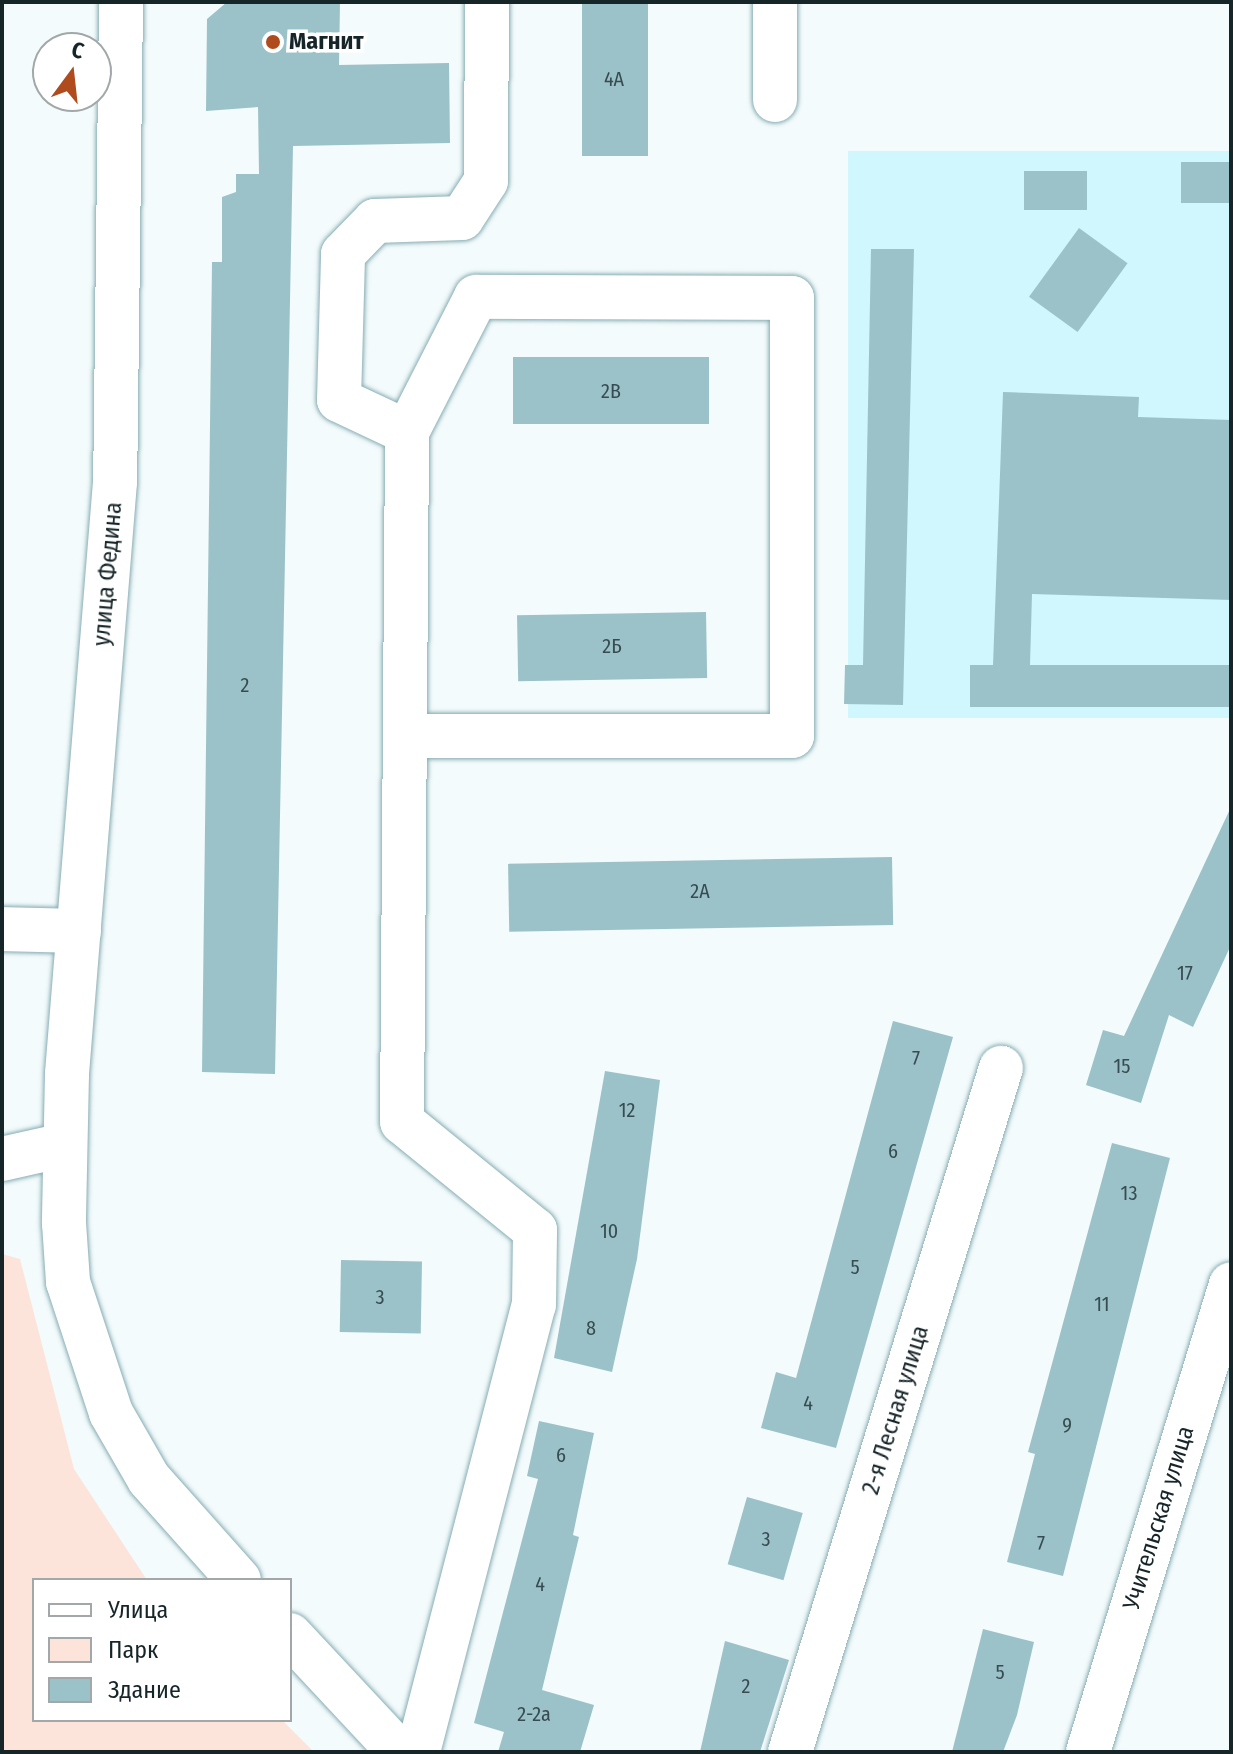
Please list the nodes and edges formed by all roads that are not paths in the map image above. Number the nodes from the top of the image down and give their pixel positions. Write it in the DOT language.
graph roads {
  1 [pos="121,2"];
  2 [pos="487,2"];
  3 [pos="775,2"];
  4 [pos="775,100"];
  5 [pos="407,432"];
  6 [pos="405,736"];
  7 [pos="2,929"];
  8 [pos="79,931"];
  9 [pos="1001,1068"];
  10 [pos="64,1145"];
  11 [pos="2,1159"];
  12 [pos="1231,1284"];
  13 [pos="237,1578"];
  14 [pos="292,1637"];
  15 [pos="399,1752"];
  16 [pos="418,1752"];
  17 [pos="790,1752"];
  18 [pos="1088,1752"];
  1 -- 8 [label="main road, улица Федина"];
  2 -- 5 [label="main road"];
  3 -- 4 [label="main road"];
  5 -- 6 [label="main road"];
  5 -- 6 [label="main road"];
  6 -- 16 [label="main road"];
  7 -- 8 [label="main road"];
  8 -- 10 [label="main road, улица Федина"];
  9 -- 17 [label="main road, 2-я Лесная улица"];
  10 -- 11 [label="main road"];
  10 -- 13 [label="main road, улица Федина"];
  12 -- 18 [label="main road, Учительская улица"];
  14 -- 15 [label="main road"];
}
